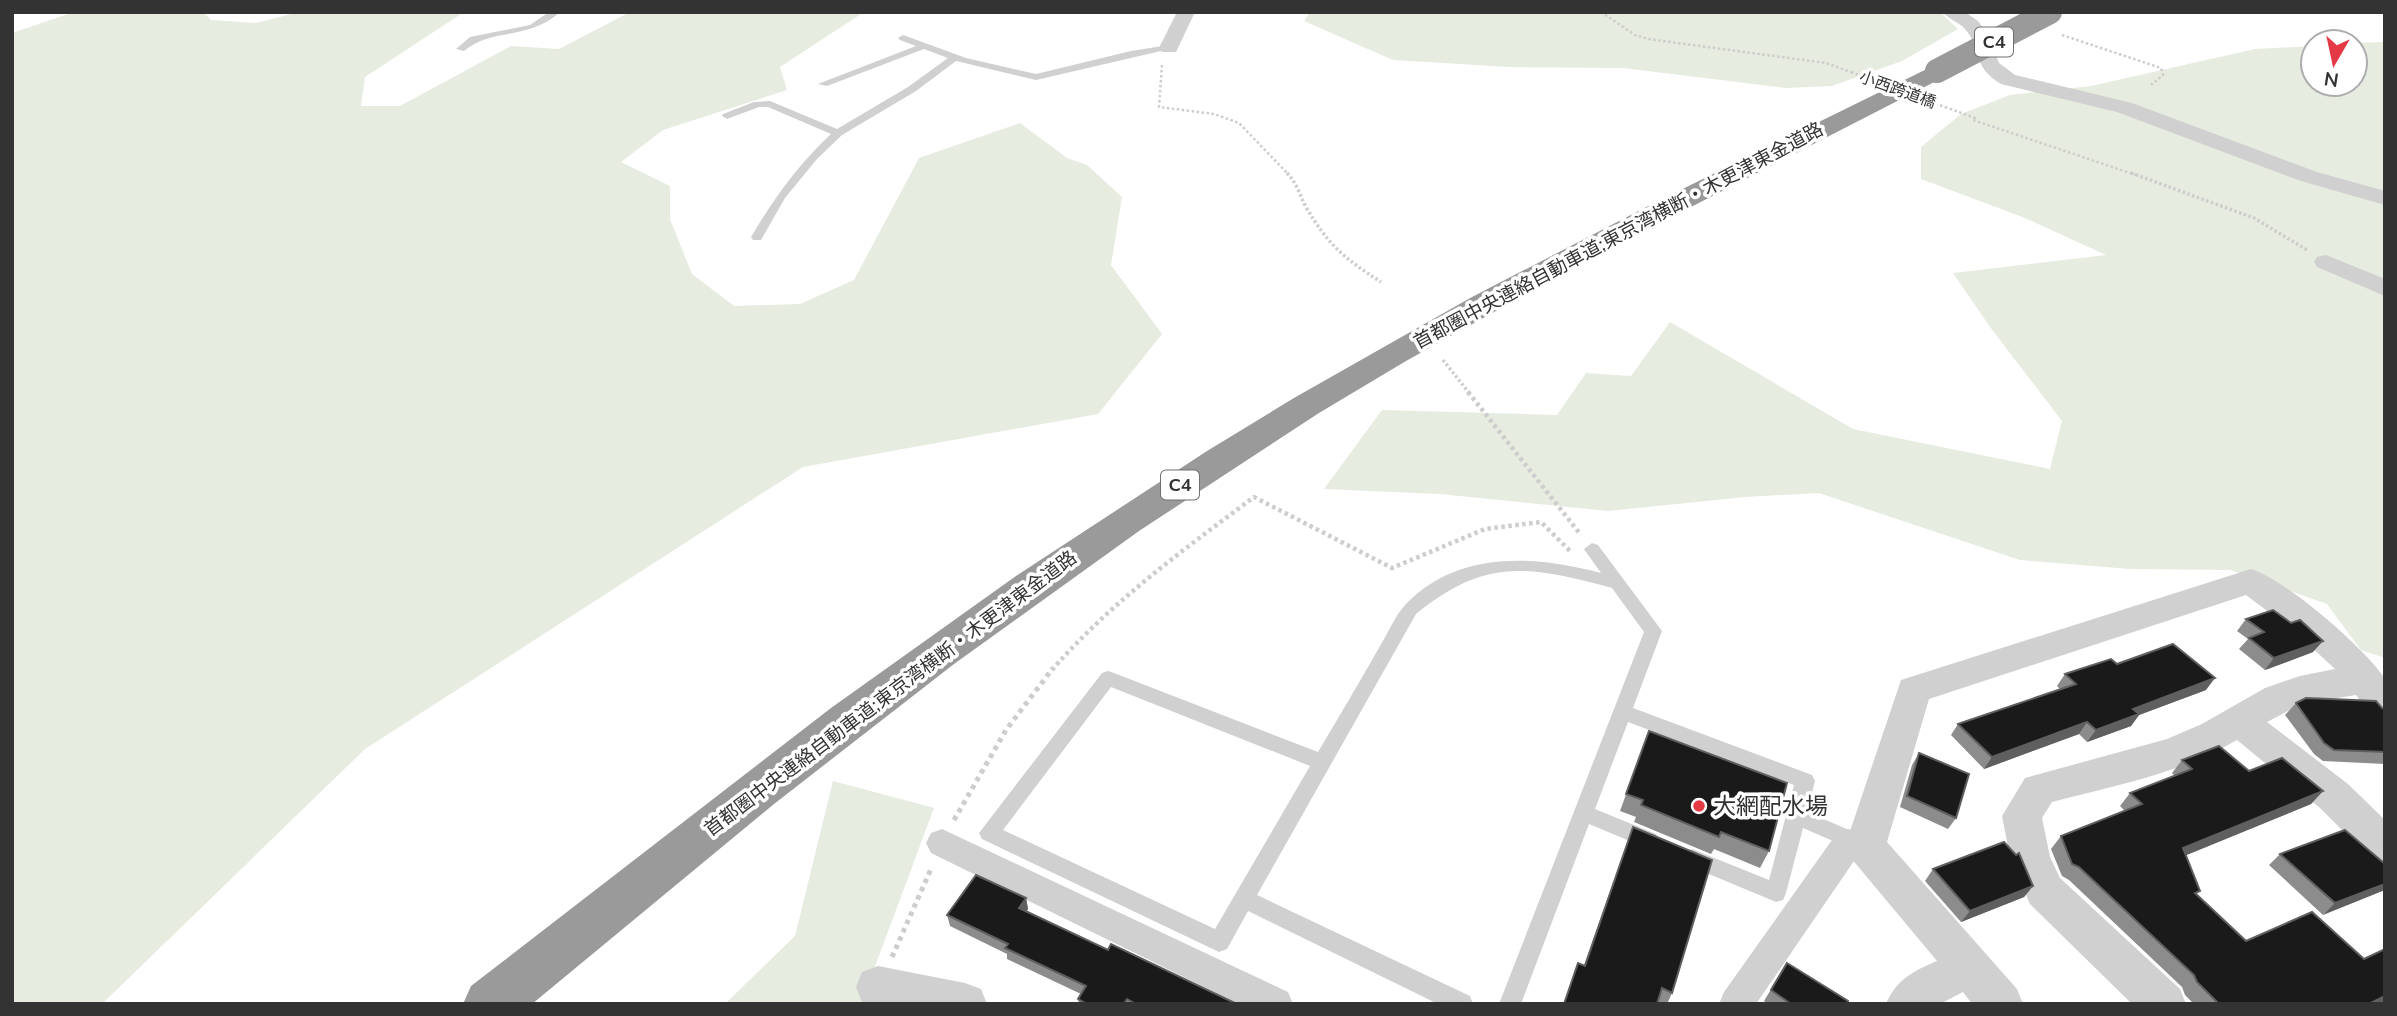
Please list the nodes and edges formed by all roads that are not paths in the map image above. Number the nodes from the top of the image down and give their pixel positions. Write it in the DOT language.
graph roads {
  1 [pos="556,12"];
  2 [pos="1186,12"];
  3 [pos="1952,12"];
  4 [pos="2050,22"];
  5 [pos="903,38"];
  6 [pos="923,46"];
  7 [pos="1169,48"];
  8 [pos="461,49"];
  9 [pos="955,57"];
  10 [pos="823,83"];
  11 [pos="727,116"];
  12 [pos="838,133"];
  13 [pos="2385,198"];
  14 [pos="757,237"];
  15 [pos="2326,262"];
  16 [pos="2385,288"];
  17 [pos="1592,549"];
  18 [pos="1617,583"];
  19 [pos="2374,684"];
  20 [pos="1622,712"];
  21 [pos="2238,720"];
  22 [pos="1322,762"];
  23 [pos="1583,813"];
  24 [pos="1797,817"];
  25 [pos="942,843"];
  26 [pos="1865,846"];
  27 [pos="2385,847"];
  28 [pos="1244,900"];
  29 [pos="1969,968"];
  30 [pos="878,987"];
  31 [pos="490,1004"];
  32 [pos="965,1004"];
  33 [pos="1276,1004"];
  34 [pos="1462,1004"];
  35 [pos="1510,1004"];
  36 [pos="1736,1004"];
  37 [pos="1908,1004"];
  38 [pos="2000,1004"];
  39 [pos="2164,1004"];
  1 -- 8 [label="lane"];
  2 -- 7 [label="street"];
  3 -- 13 [label="street"];
  4 -- 31 [label="highway, 首都圏中央連絡自動車道;東京湾横断・木更津東金道路 / C4, bridge"];
  5 -- 6 [label="lane"];
  6 -- 9 [label="lane"];
  6 -- 10 [label="lane"];
  7 -- 9 [label="lane"];
  9 -- 12 [label="lane"];
  11 -- 12 [label="lane"];
  12 -- 14 [label="lane"];
  15 -- 16 [label="street"];
  17 -- 18 [label="lane"];
  18 -- 20 [label="lane"];
  18 -- 22 [label="lane"];
  19 -- 21 [label="street"];
  19 -- 26 [label="street"];
  20 -- 23 [label="lane"];
  20 -- 24 [label="lane"];
  21 -- 27 [label="street"];
  21 -- 39 [label="street"];
  22 -- 28 [label="lane"];
  22 -- 28 [label="lane"];
  23 -- 24 [label="lane"];
  23 -- 35 [label="lane"];
  24 -- 26 [label="lane"];
  25 -- 33 [label="street"];
  26 -- 29 [label="street"];
  26 -- 36 [label="street"];
  28 -- 34 [label="lane"];
  29 -- 37 [label="street"];
  29 -- 38 [label="street"];
  30 -- 32 [label="street"];
}
